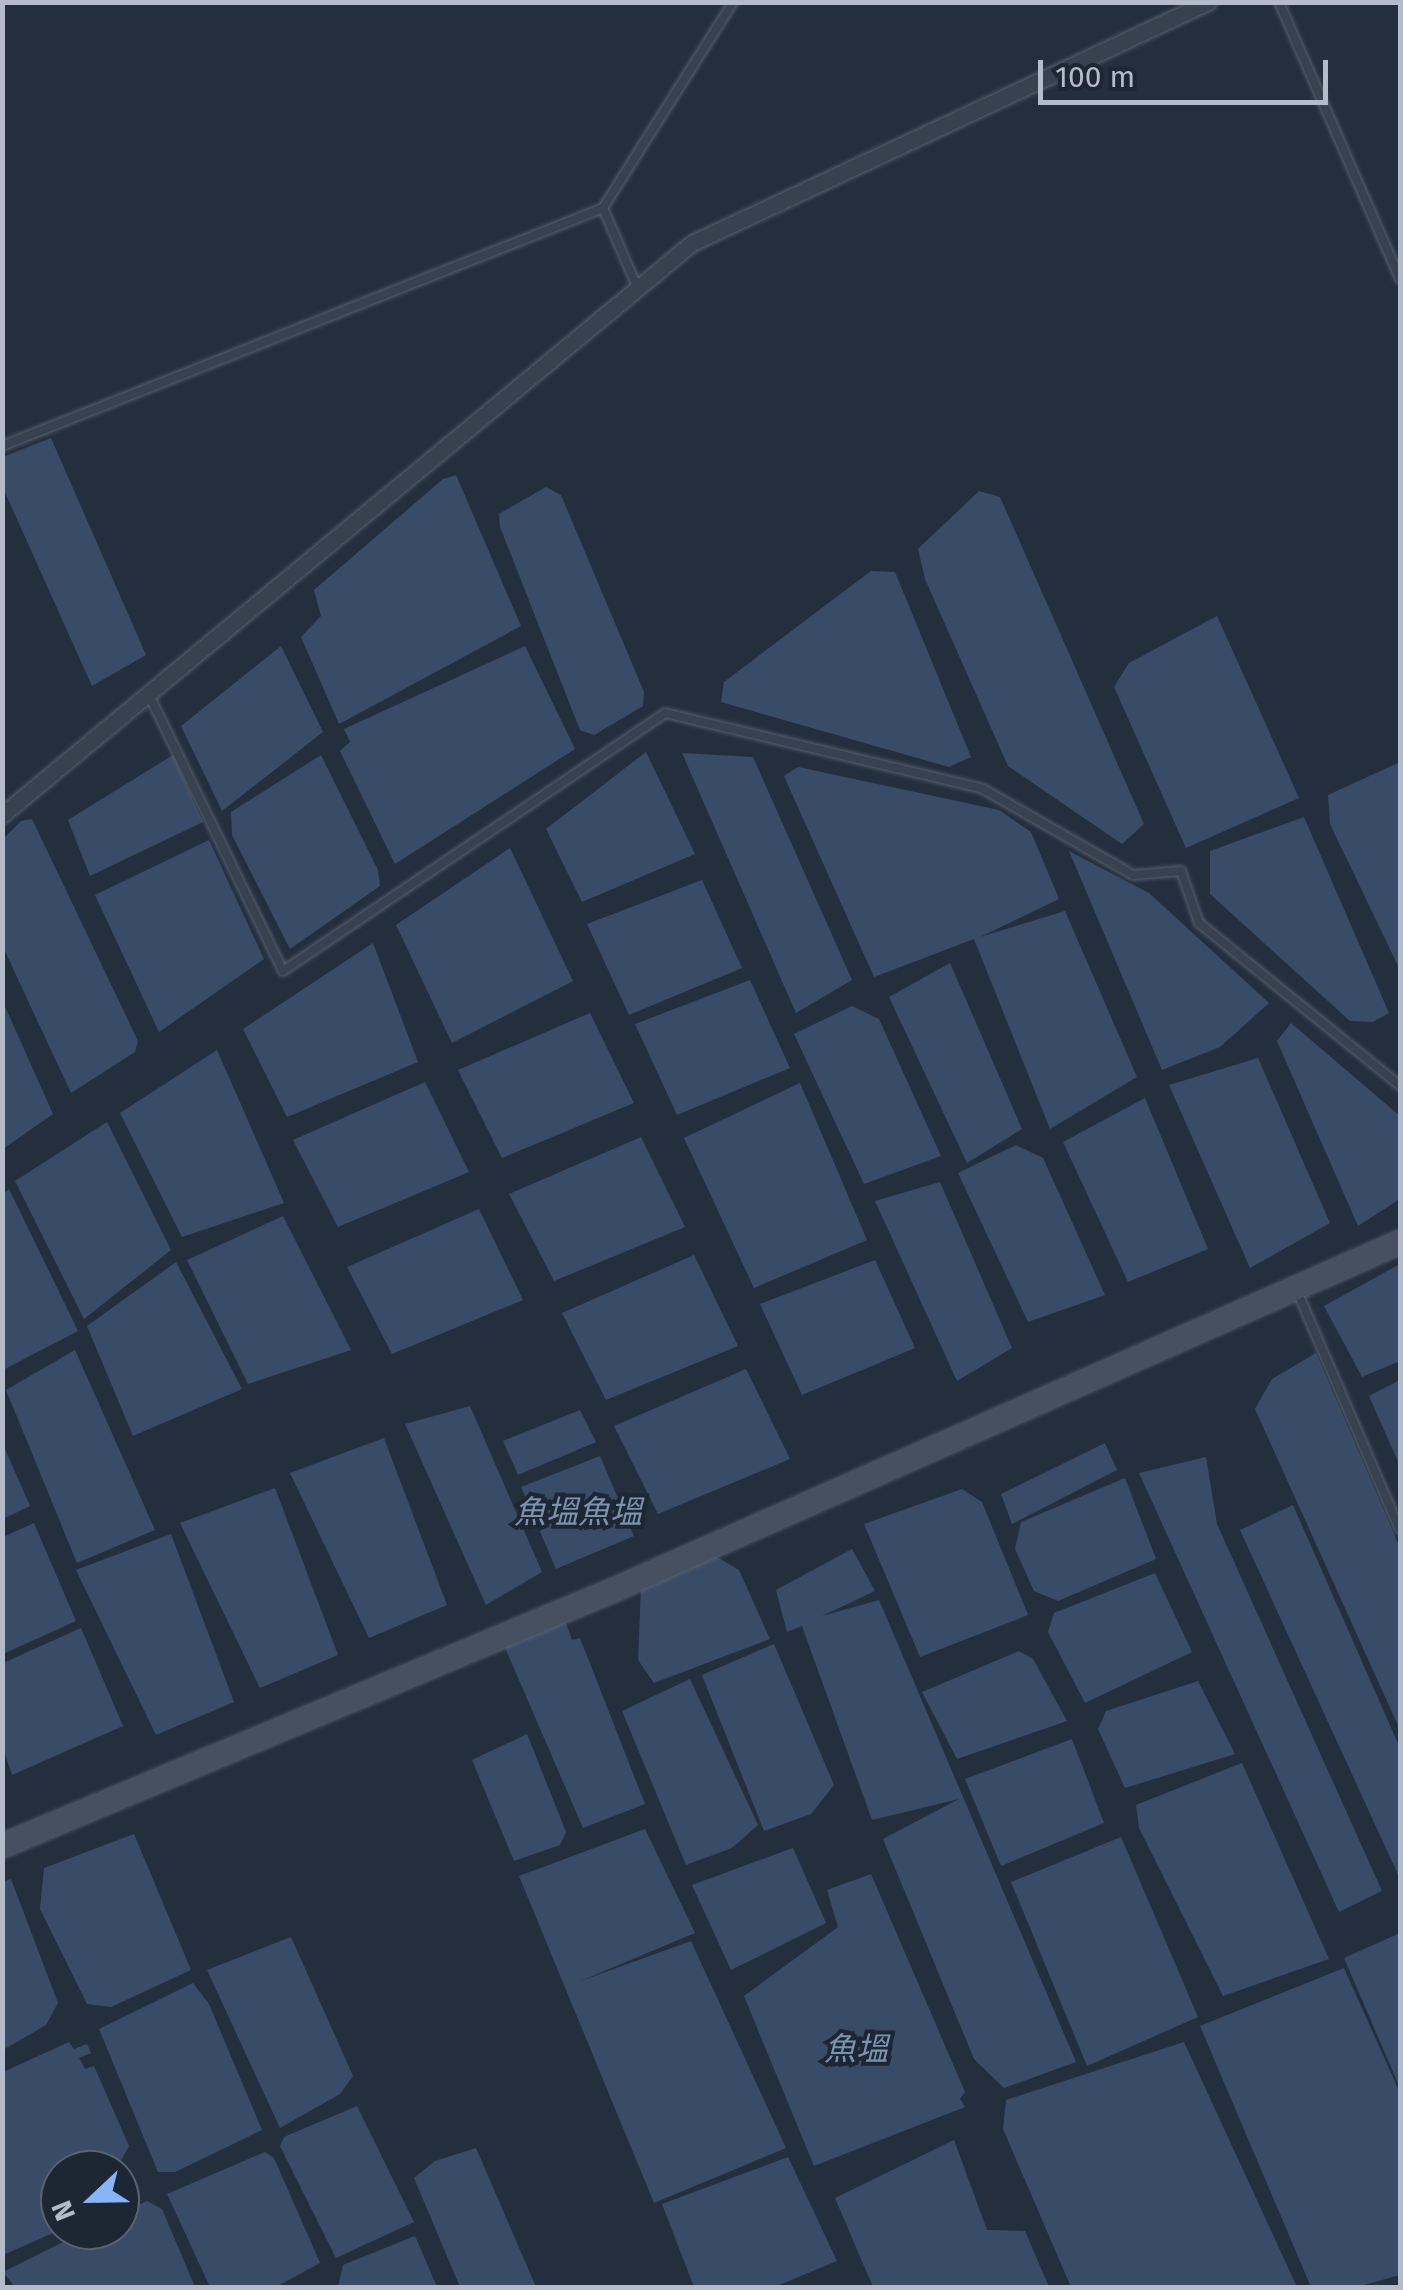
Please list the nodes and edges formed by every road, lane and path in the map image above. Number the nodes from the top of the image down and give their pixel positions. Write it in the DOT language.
graph roads {
  1 [pos="733,2"];
  2 [pos="1208,2"];
  3 [pos="1278,2"];
  4 [pos="603,208"];
  5 [pos="1400,279"];
  6 [pos="638,289"];
  7 [pos="2,446"];
  8 [pos="149,694"];
  9 [pos="2,814"];
  10 [pos="1400,1086"];
  11 [pos="1400,1242"];
  12 [pos="1296,1288"];
  13 [pos="1400,1530"];
  14 [pos="2,1846"];
  1 -- 4 [label="lane"];
  2 -- 6 [label="street"];
  3 -- 5 [label="lane"];
  4 -- 6 [label="lane"];
  4 -- 7 [label="lane"];
  6 -- 8 [label="street"];
  8 -- 9 [label="street"];
  8 -- 10 [label="lane"];
  11 -- 12 [label="street"];
  12 -- 13 [label="lane"];
  12 -- 14 [label="street"];
}
